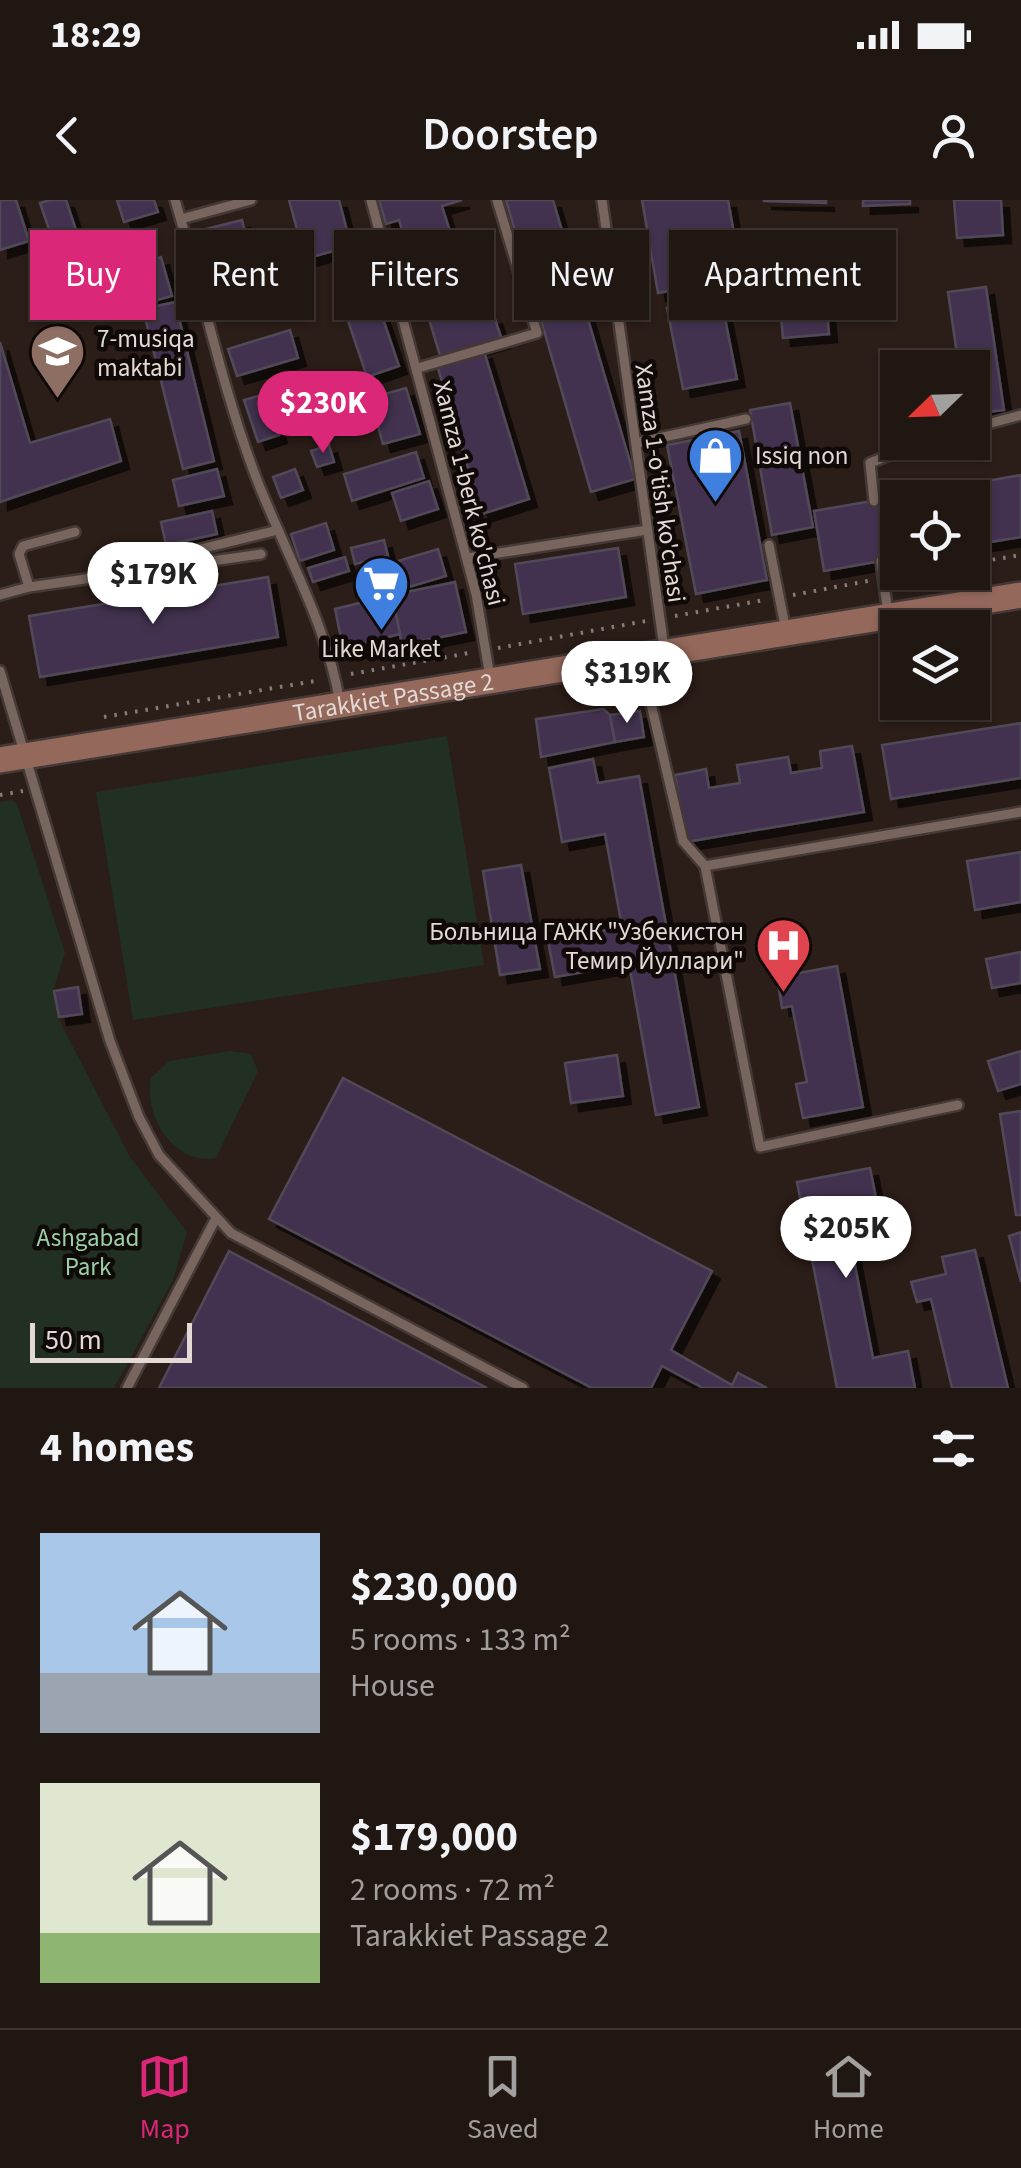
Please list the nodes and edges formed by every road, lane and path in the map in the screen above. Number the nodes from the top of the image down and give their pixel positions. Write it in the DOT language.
graph roads {
  1 [pos="175,200"];
  2 [pos="251,200"];
  3 [pos="371,200"];
  4 [pos="498,200"];
  5 [pos="602,200"];
  6 [pos="181,219"];
  7 [pos="418,368"];
  8 [pos="1021,415"];
  9 [pos="746,420"];
  10 [pos="990,423"];
  11 [pos="636,443"];
  12 [pos="880,459"];
  13 [pos="874,501"];
  14 [pos="278,530"];
  15 [pos="648,530"];
  16 [pos="74,532"];
  17 [pos="770,545"];
  18 [pos="262,554"];
  19 [pos="168,556"];
  20 [pos="1021,556"];
  21 [pos="467,558"];
  22 [pos="990,560"];
  23 [pos="880,579"];
  24 [pos="29,586"];
  25 [pos="0,595"];
  26 [pos="1021,595"];
  27 [pos="780,597"];
  28 [pos="930,610"];
  29 [pos="660,618"];
  30 [pos="880,618"];
  31 [pos="787,633"];
  32 [pos="486,650"];
  33 [pos="653,655"];
  34 [pos="0,672"];
  35 [pos="336,677"];
  36 [pos="491,682"];
  37 [pos="340,706"];
  38 [pos="94,719"];
  39 [pos="26,756"];
  40 [pos="0,760"];
  41 [pos="1021,812"];
  42 [pos="705,866"];
  43 [pos="958,1105"];
  44 [pos="216,1218"];
  45 [pos="127,1388"];
  46 [pos="523,1388"];
  1 -- 6 [label="lane"];
  2 -- 6 [label="lane"];
  3 -- 7 [label="lane, Xamza 1-berk ko'chasi"];
  4 -- 7 [label="lane"];
  5 -- 11 [label="lane, Xamza 1-o'tish ko'chasi"];
  6 -- 14 [label="lane"];
  7 -- 21 [label="lane, Xamza 1-berk ko'chasi"];
  8 -- 10 [label="lane"];
  9 -- 11 [label="lane"];
  11 -- 15 [label="lane, Xamza 1-o'tish ko'chasi"];
  12 -- 13 [label="lane"];
  14 -- 19 [label="lane"];
  14 -- 35 [label="lane"];
  15 -- 21 [label="lane"];
  15 -- 29 [label="lane, Xamza 1-o'tish ko'chasi"];
  16 -- 24 [label="lane"];
  17 -- 27 [label="lane"];
  18 -- 24 [label="lane"];
  20 -- 22 [label="path"];
  21 -- 32 [label="lane, Xamza 1-berk ko'chasi"];
  23 -- 27 [label="path"];
  24 -- 25 [label="lane"];
  26 -- 28 [label="main road, Tarakkiet Passage 2"];
  27 -- 29 [label="path"];
  27 -- 31 [label="lane"];
  29 -- 32 [label="path"];
  29 -- 33 [label="lane, Xamza 1-o'tish ko'chasi"];
  30 -- 31 [label="main road, Tarakkiet Passage 2"];
  31 -- 33 [label="main road, Tarakkiet Passage 2"];
  32 -- 35 [label="path"];
  32 -- 36 [label="lane, Xamza 1-berk ko'chasi"];
  33 -- 36 [label="main road, Tarakkiet Passage 2"];
  33 -- 42 [label="lane, Xamza 1-o'tish ko'chasi"];
  34 -- 39 [label="lane"];
  35 -- 37 [label="lane"];
  35 -- 38 [label="path"];
  36 -- 37 [label="main road, Tarakkiet Passage 2"];
  37 -- 39 [label="main road, Tarakkiet Passage 2"];
  39 -- 40 [label="main road, Tarakkiet Passage 2"];
  39 -- 44 [label="lane"];
  41 -- 42 [label="lane"];
  42 -- 43 [label="lane"];
  44 -- 45 [label="lane"];
  44 -- 46 [label="lane"];
}
